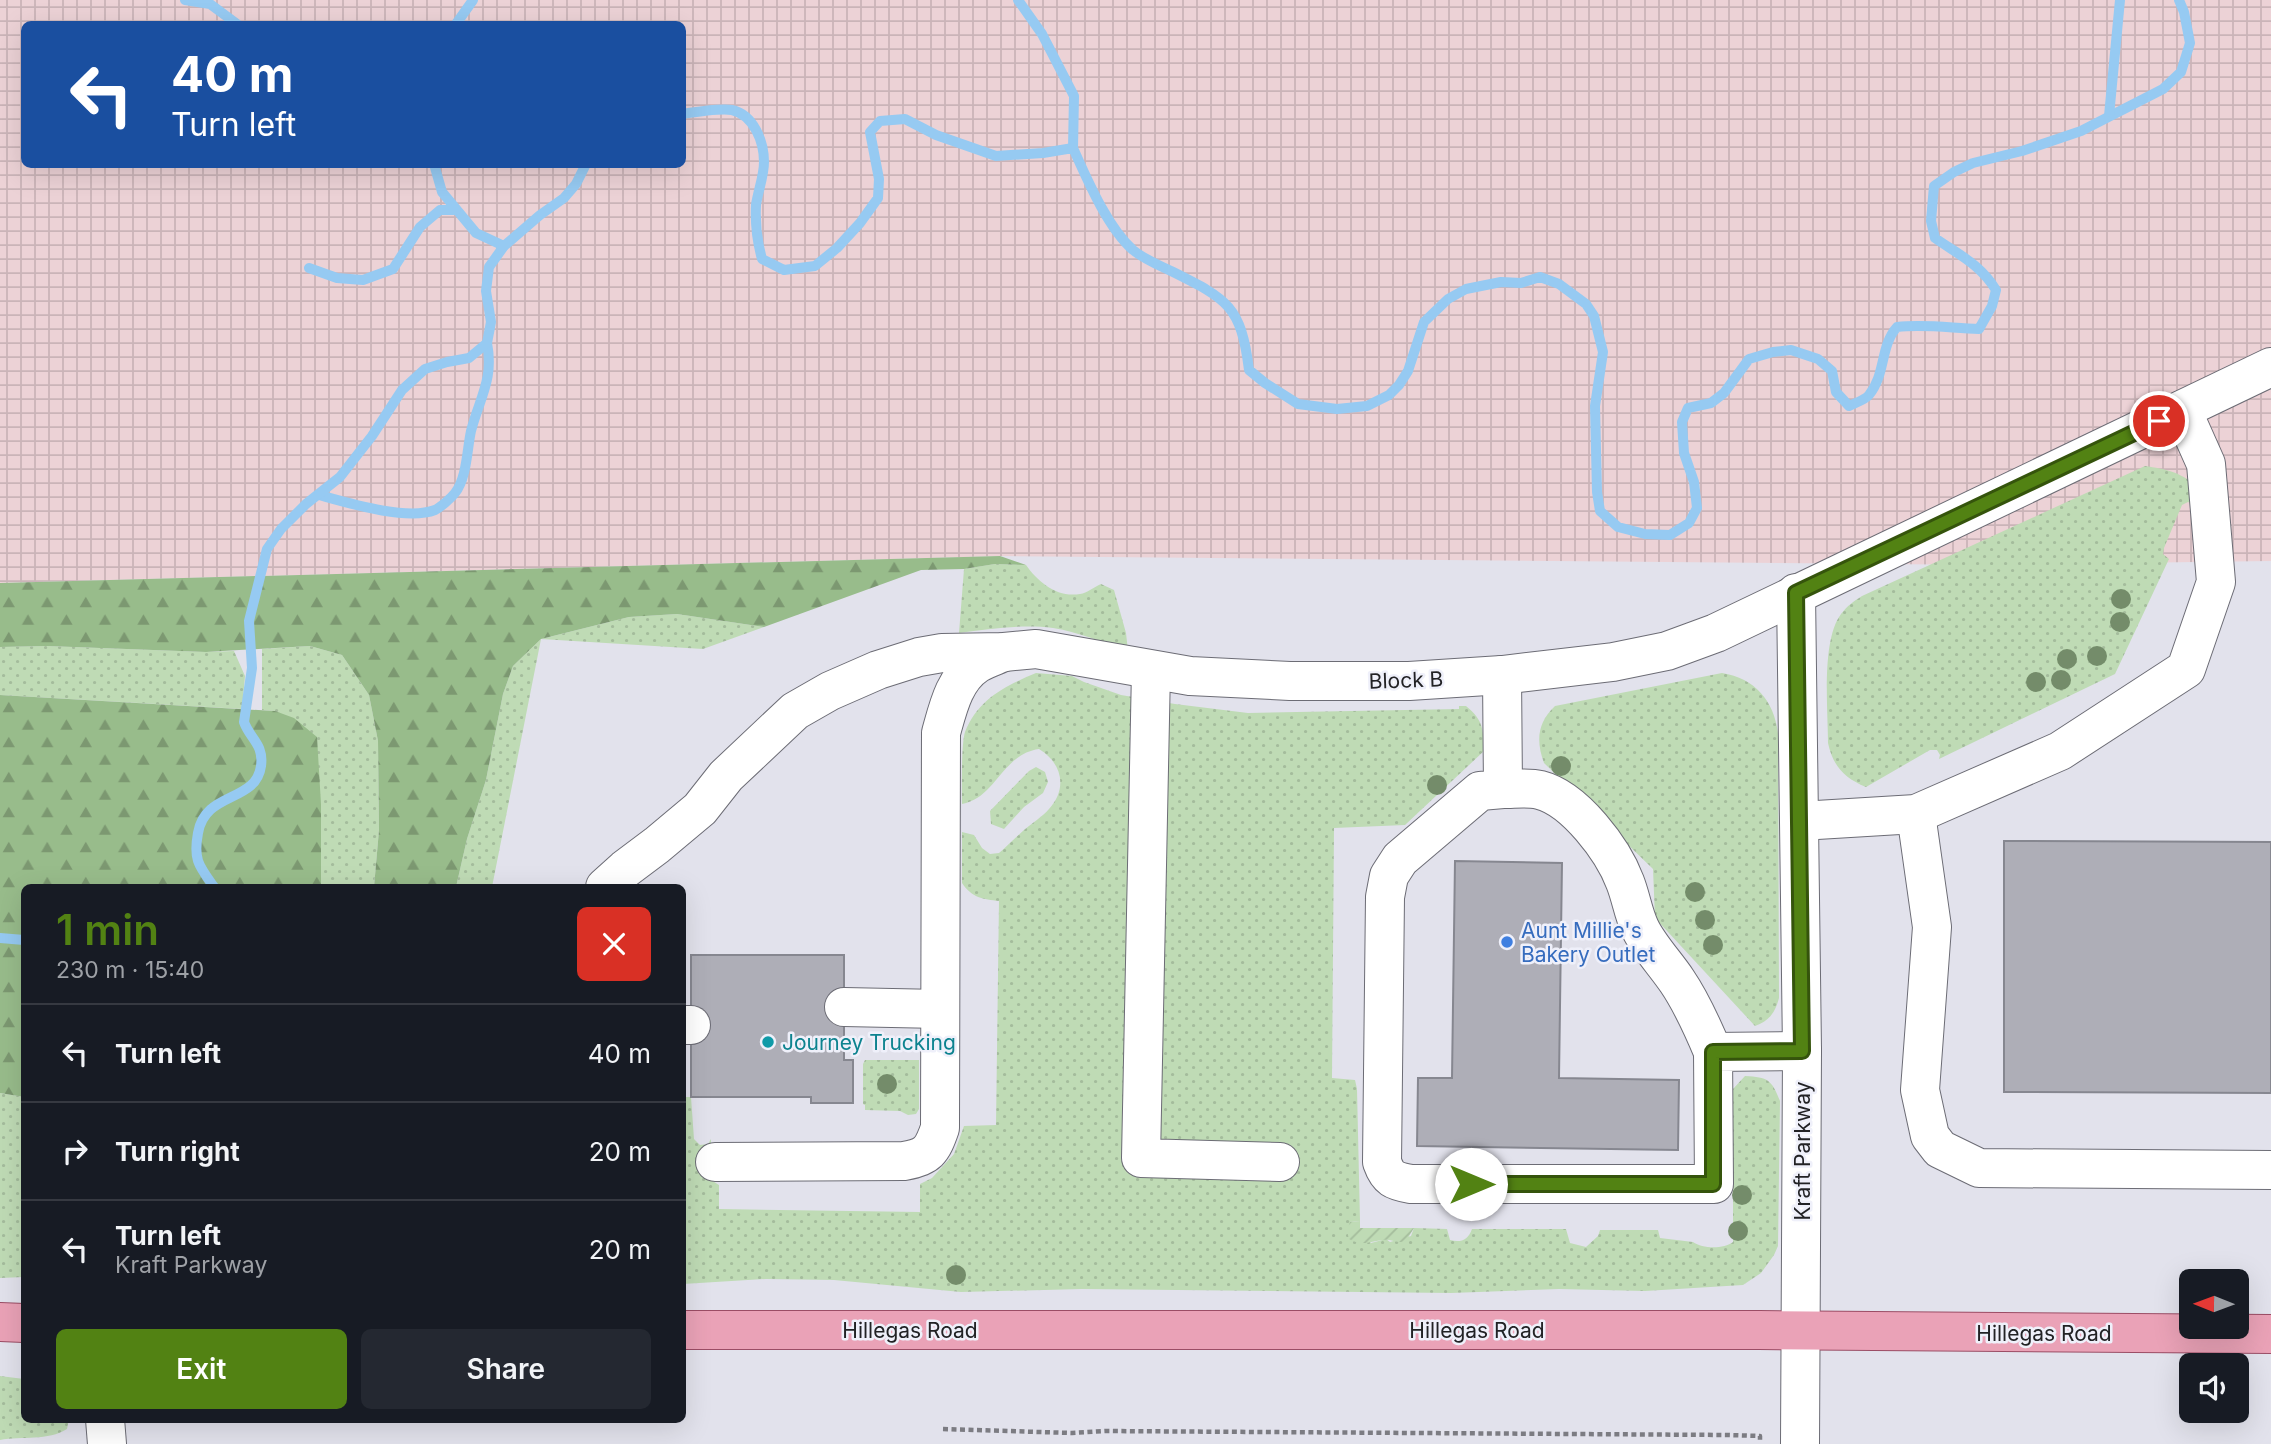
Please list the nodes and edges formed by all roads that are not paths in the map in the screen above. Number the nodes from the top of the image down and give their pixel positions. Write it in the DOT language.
graph roads {
  1 [pos="2271,367"];
  2 [pos="2182,411"];
  3 [pos="1796,593"];
  4 [pos="1004,652"];
  5 [pos="1151,670"];
  6 [pos="1502,676"];
  7 [pos="1503,789"];
  8 [pos="1916,814"];
  9 [pos="1800,821"];
  10 [pos="608,884"];
  11 [pos="844,1007"];
  12 [pos="940,1009"];
  13 [pos="1802,1051"];
  14 [pos="1713,1052"];
  15 [pos="1280,1161"];
  16 [pos="715,1162"];
  17 [pos="2271,1170"];
  18 [pos="0,1322"];
  19 [pos="21,1323"];
  20 [pos="686,1330"];
  21 [pos="1802,1331"];
  22 [pos="2271,1334"];
  23 [pos="105,1423"];
  24 [pos="107,1444"];
  25 [pos="1800,1444"];
  1 -- 2 [label="street, Block B"];
  2 -- 3 [label="street, Block B"];
  2 -- 8 [label="street"];
  3 -- 6 [label="street, Block B"];
  3 -- 9 [label="street, Kraft Parkway"];
  4 -- 5 [label="street, Block B"];
  4 -- 10 [label="street, Block B"];
  4 -- 12 [label="street"];
  5 -- 6 [label="street, Block B"];
  5 -- 15 [label="street"];
  6 -- 7 [label="street"];
  7 -- 14 [label="street"];
  7 -- 14 [label="street"];
  8 -- 9 [label="street"];
  8 -- 17 [label="street"];
  9 -- 13 [label="street, Kraft Parkway"];
  11 -- 12 [label="street"];
  12 -- 16 [label="street"];
  13 -- 14 [label="street"];
  13 -- 21 [label="street, Kraft Parkway"];
  18 -- 19 [label="main road"];
  20 -- 21 [label="main road, Hillegas Road"];
  21 -- 22 [label="main road, Hillegas Road"];
  21 -- 25 [label="street, Kraft Parkway"];
  23 -- 24 [label="street"];
}
